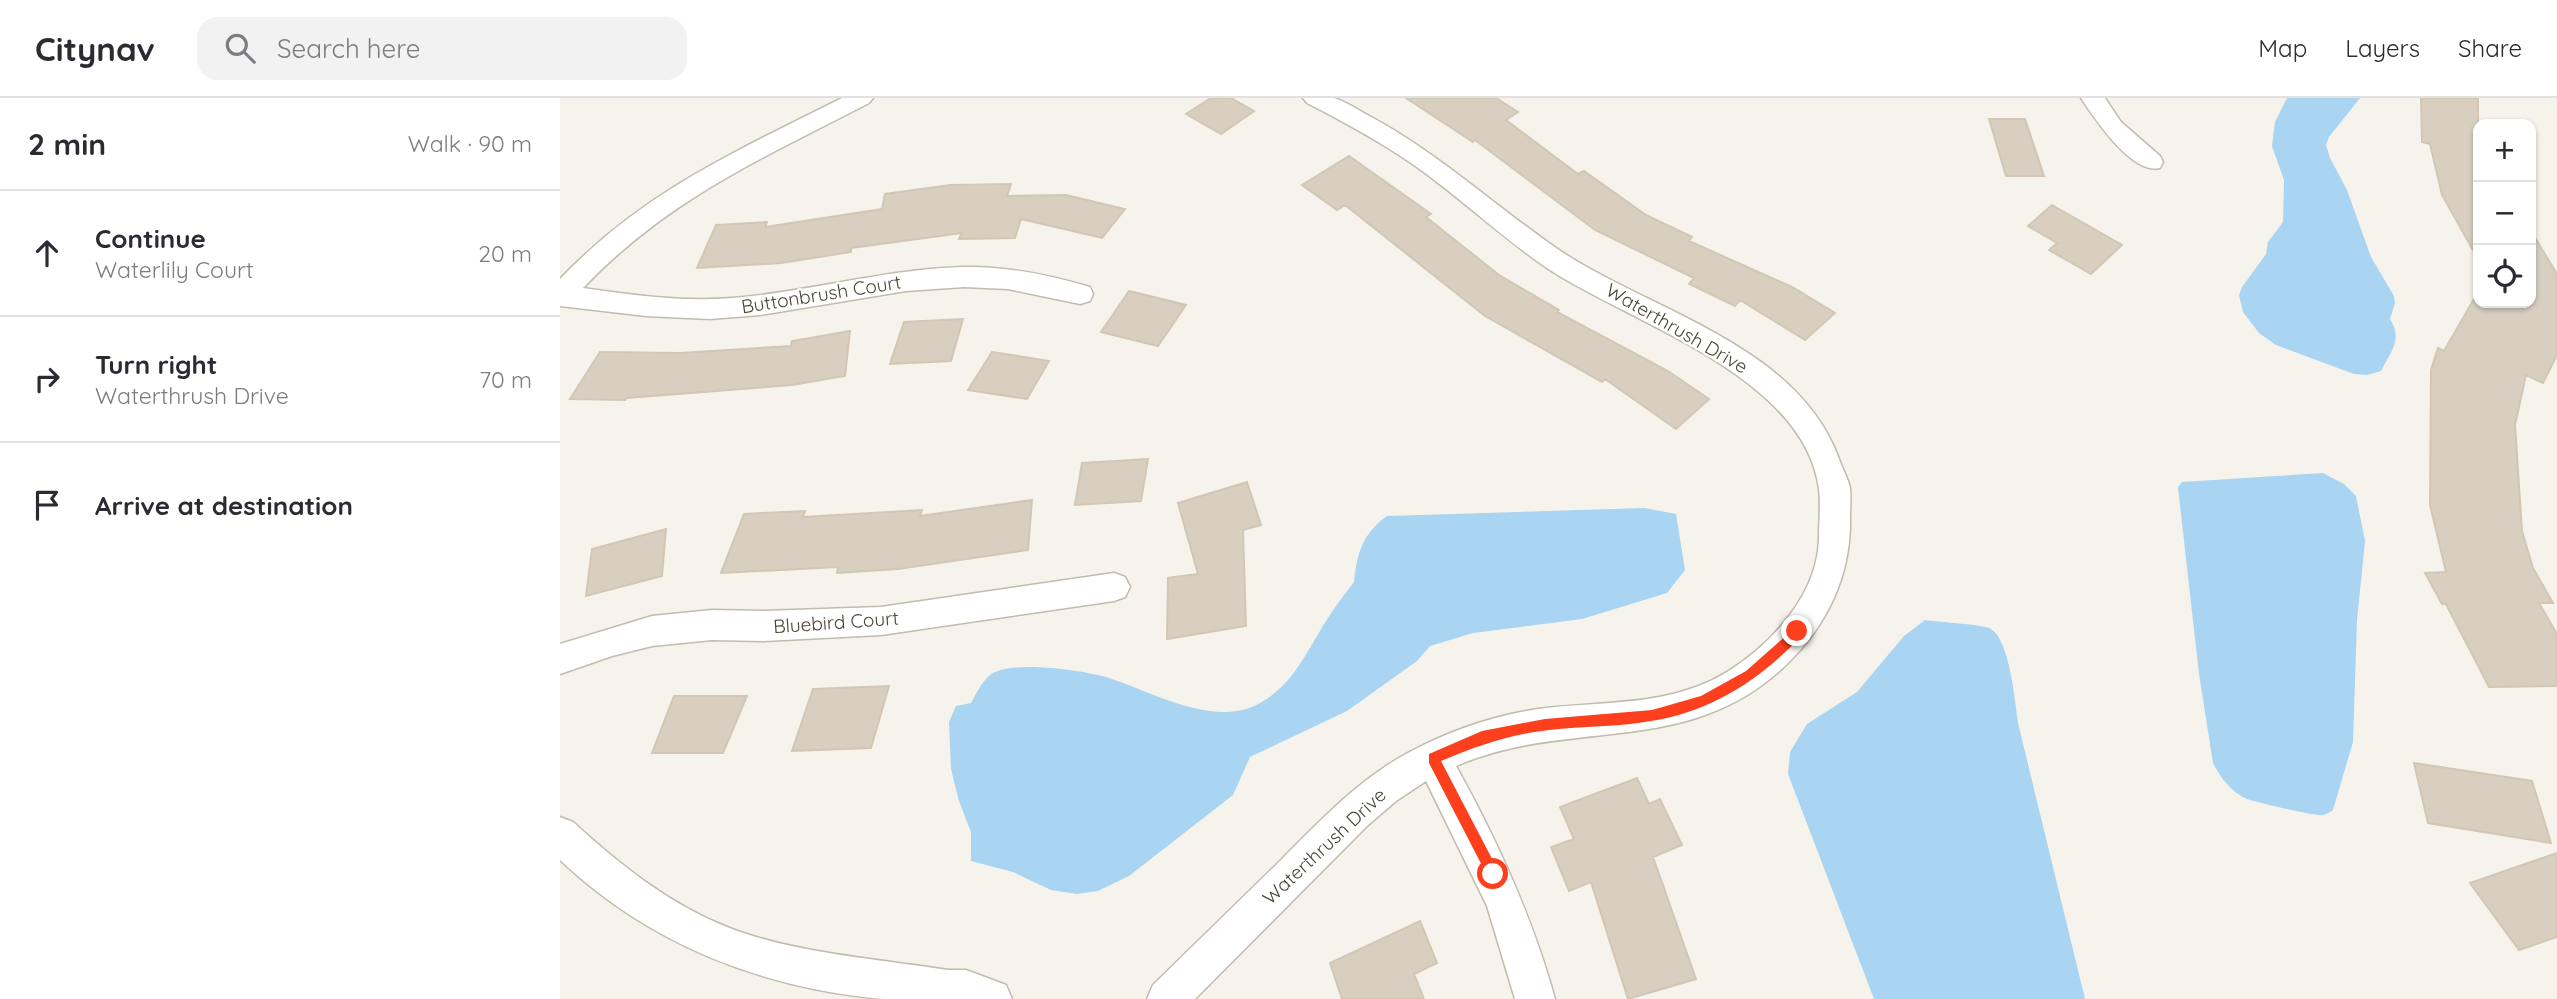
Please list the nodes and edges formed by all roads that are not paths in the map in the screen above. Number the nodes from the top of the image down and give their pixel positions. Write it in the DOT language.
graph roads {
  1 [pos="861,98"];
  2 [pos="1315,98"];
  3 [pos="2093,98"];
  4 [pos="2151,162"];
  5 [pos="1080,294"];
  6 [pos="561,296"];
  7 [pos="1114,587"];
  8 [pos="560,659"];
  9 [pos="1433,759"];
  10 [pos="560,835"];
  11 [pos="992,999"];
  12 [pos="1167,999"];
  13 [pos="1535,999"];
  1 -- 6 [label="street"];
  2 -- 9 [label="street, Waterthrush Drive"];
  3 -- 4 [label="street"];
  5 -- 6 [label="street, Buttonbrush Court"];
  7 -- 8 [label="street, Bluebird Court"];
  9 -- 12 [label="street, Waterthrush Drive"];
  9 -- 13 [label="street"];
  10 -- 11 [label="street"];
}
